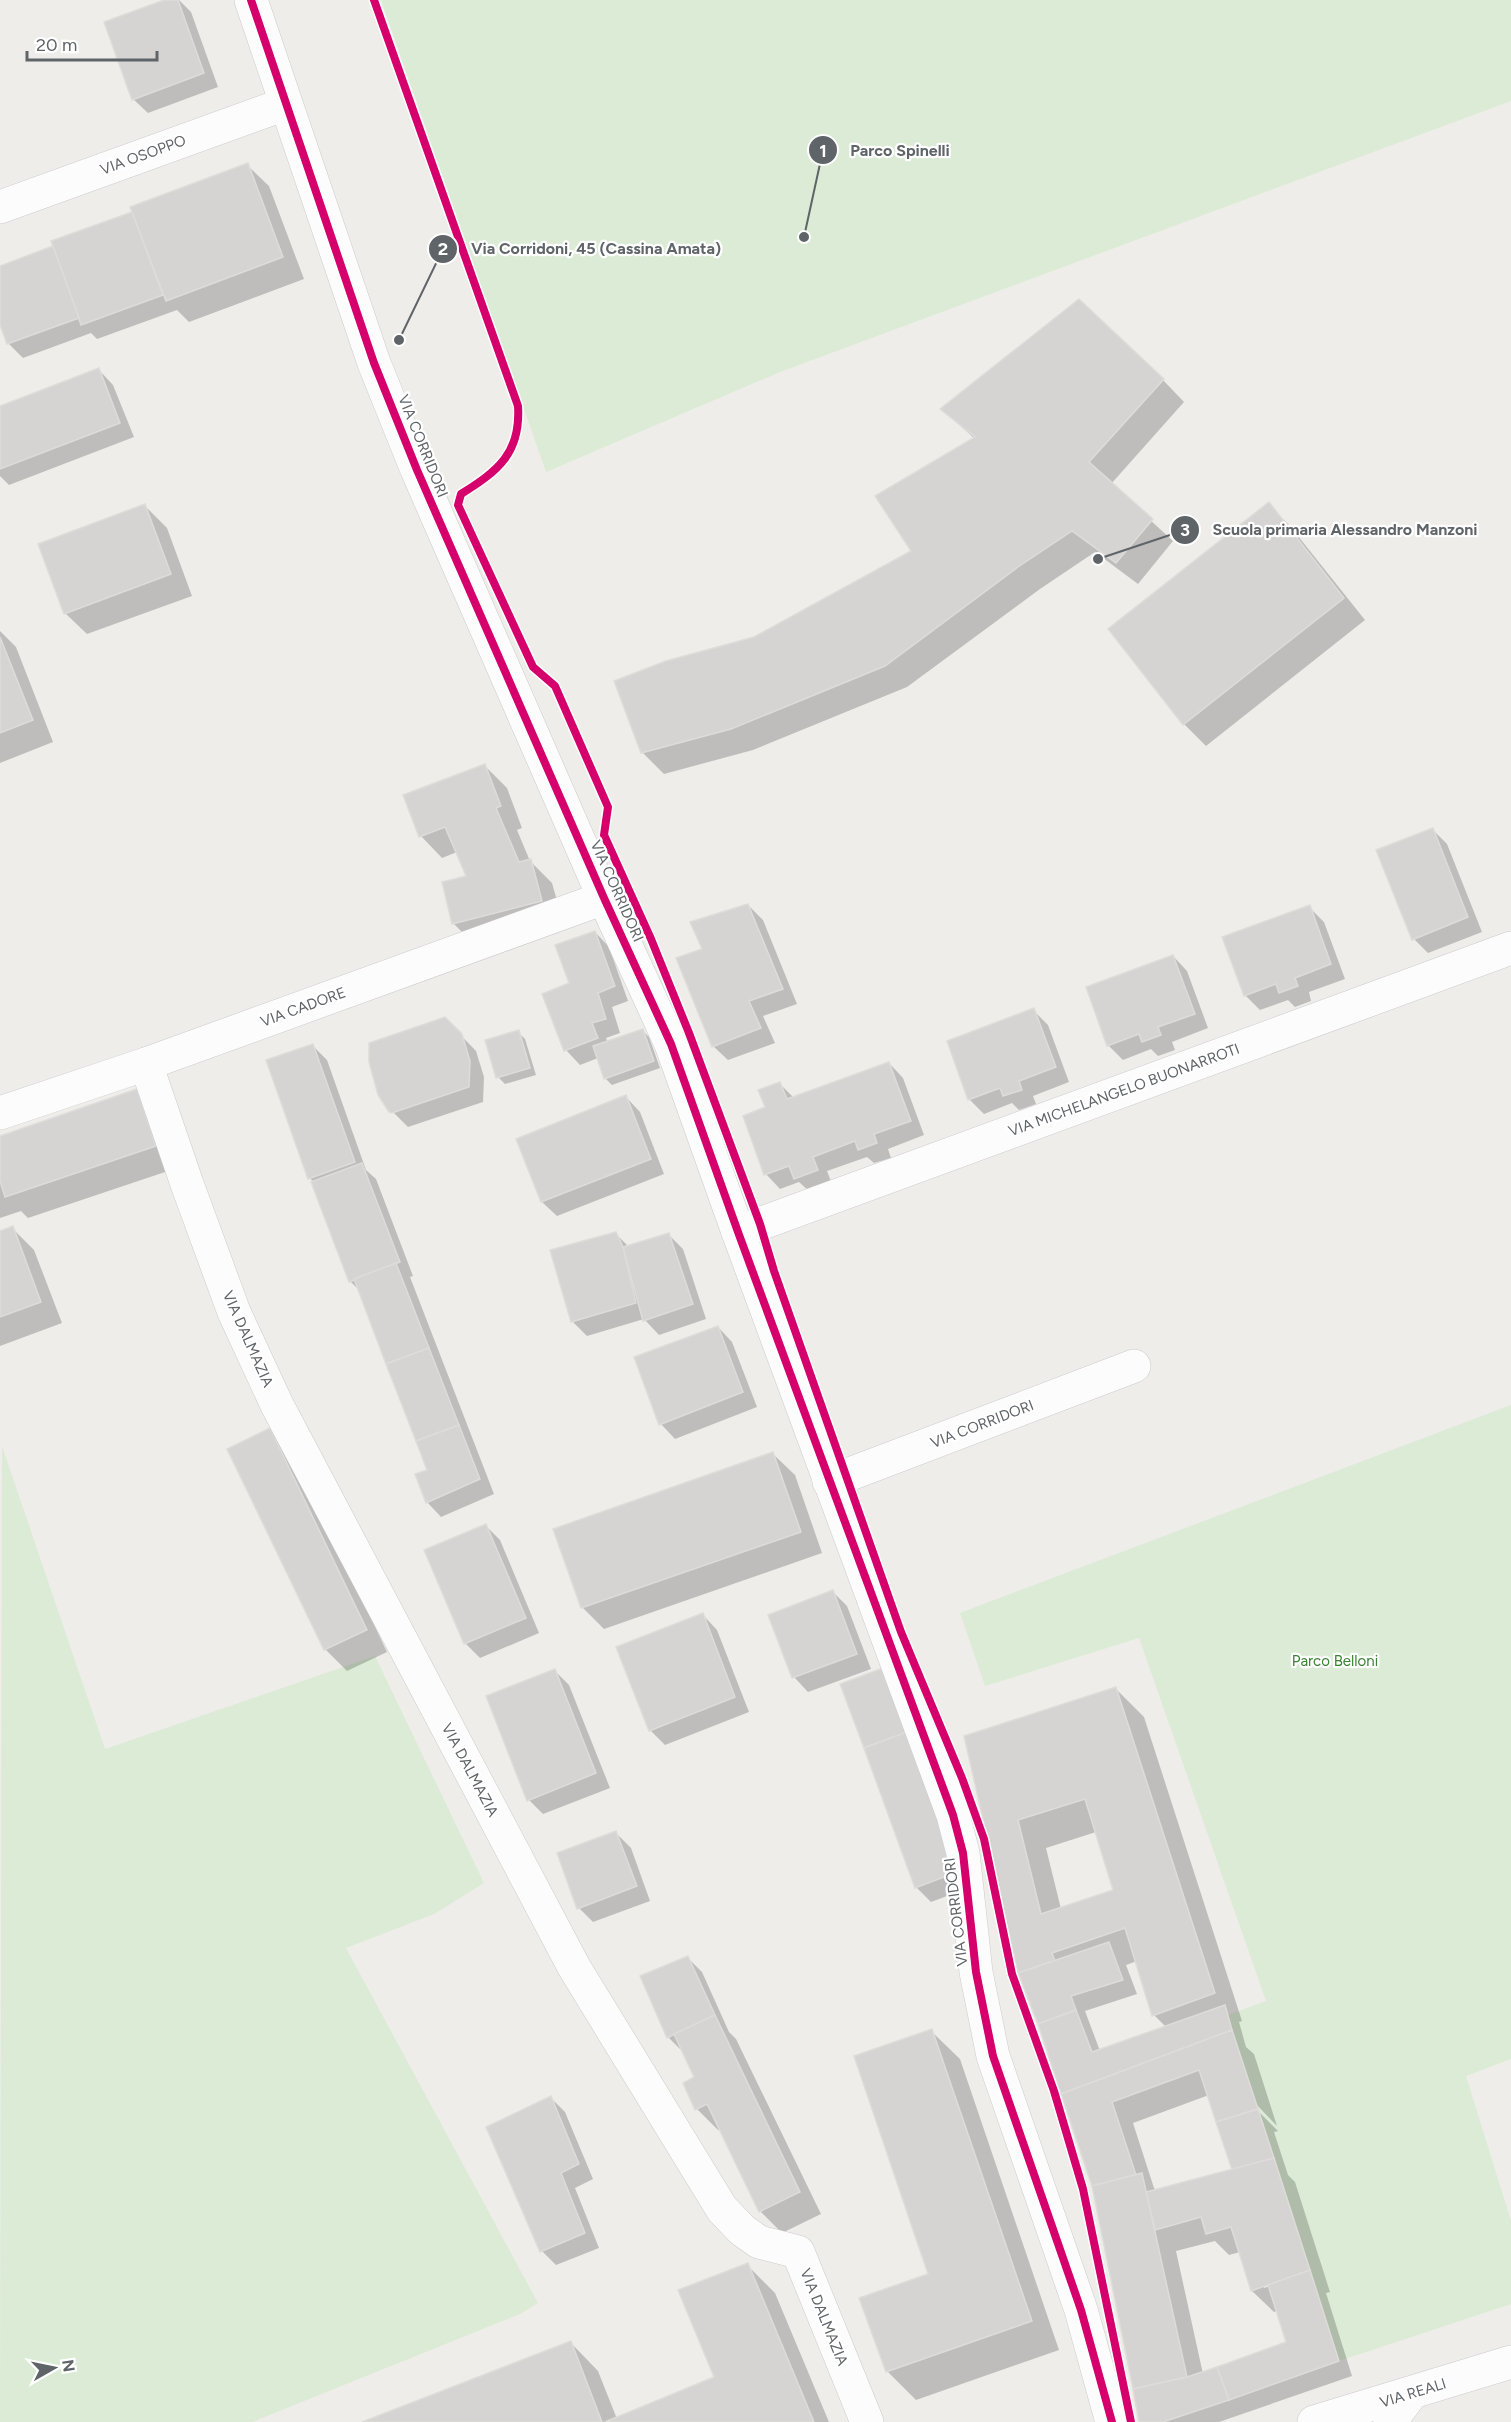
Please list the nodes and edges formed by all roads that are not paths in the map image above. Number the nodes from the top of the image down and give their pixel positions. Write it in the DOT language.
graph roads {
  1 [pos="251,0"];
  2 [pos="285,104"];
  3 [pos="0,207"];
  4 [pos="604,898"];
  5 [pos="1511,948"];
  6 [pos="146,1064"];
  7 [pos="0,1113"];
  8 [pos="738,1232"];
  9 [pos="1134,1366"];
  10 [pos="829,1482"];
  11 [pos="1511,2362"];
  12 [pos="1411,2394"];
  13 [pos="867,2422"];
  14 [pos="1112,2422"];
  15 [pos="1314,2422"];
  16 [pos="1390,2422"];
  1 -- 2 [label="street, VIA CORRIDORI"];
  2 -- 3 [label="street, VIA OSOPPO"];
  2 -- 4 [label="street, VIA CORRIDORI"];
  4 -- 6 [label="street, VIA CADORE"];
  4 -- 8 [label="street, VIA CORRIDORI"];
  5 -- 8 [label="street, VIA MICHELANGELO BUONARROTI"];
  6 -- 7 [label="street, VIA CADORE"];
  6 -- 13 [label="street, VIA DALMAZIA"];
  8 -- 10 [label="street, VIA CORRIDORI"];
  9 -- 10 [label="street, VIA CORRIDORI"];
  10 -- 14 [label="street, VIA CORRIDORI"];
  11 -- 12 [label="street, VIA REALI"];
  12 -- 15 [label="street, VIA REALI"];
  12 -- 16 [label="street"];
}
